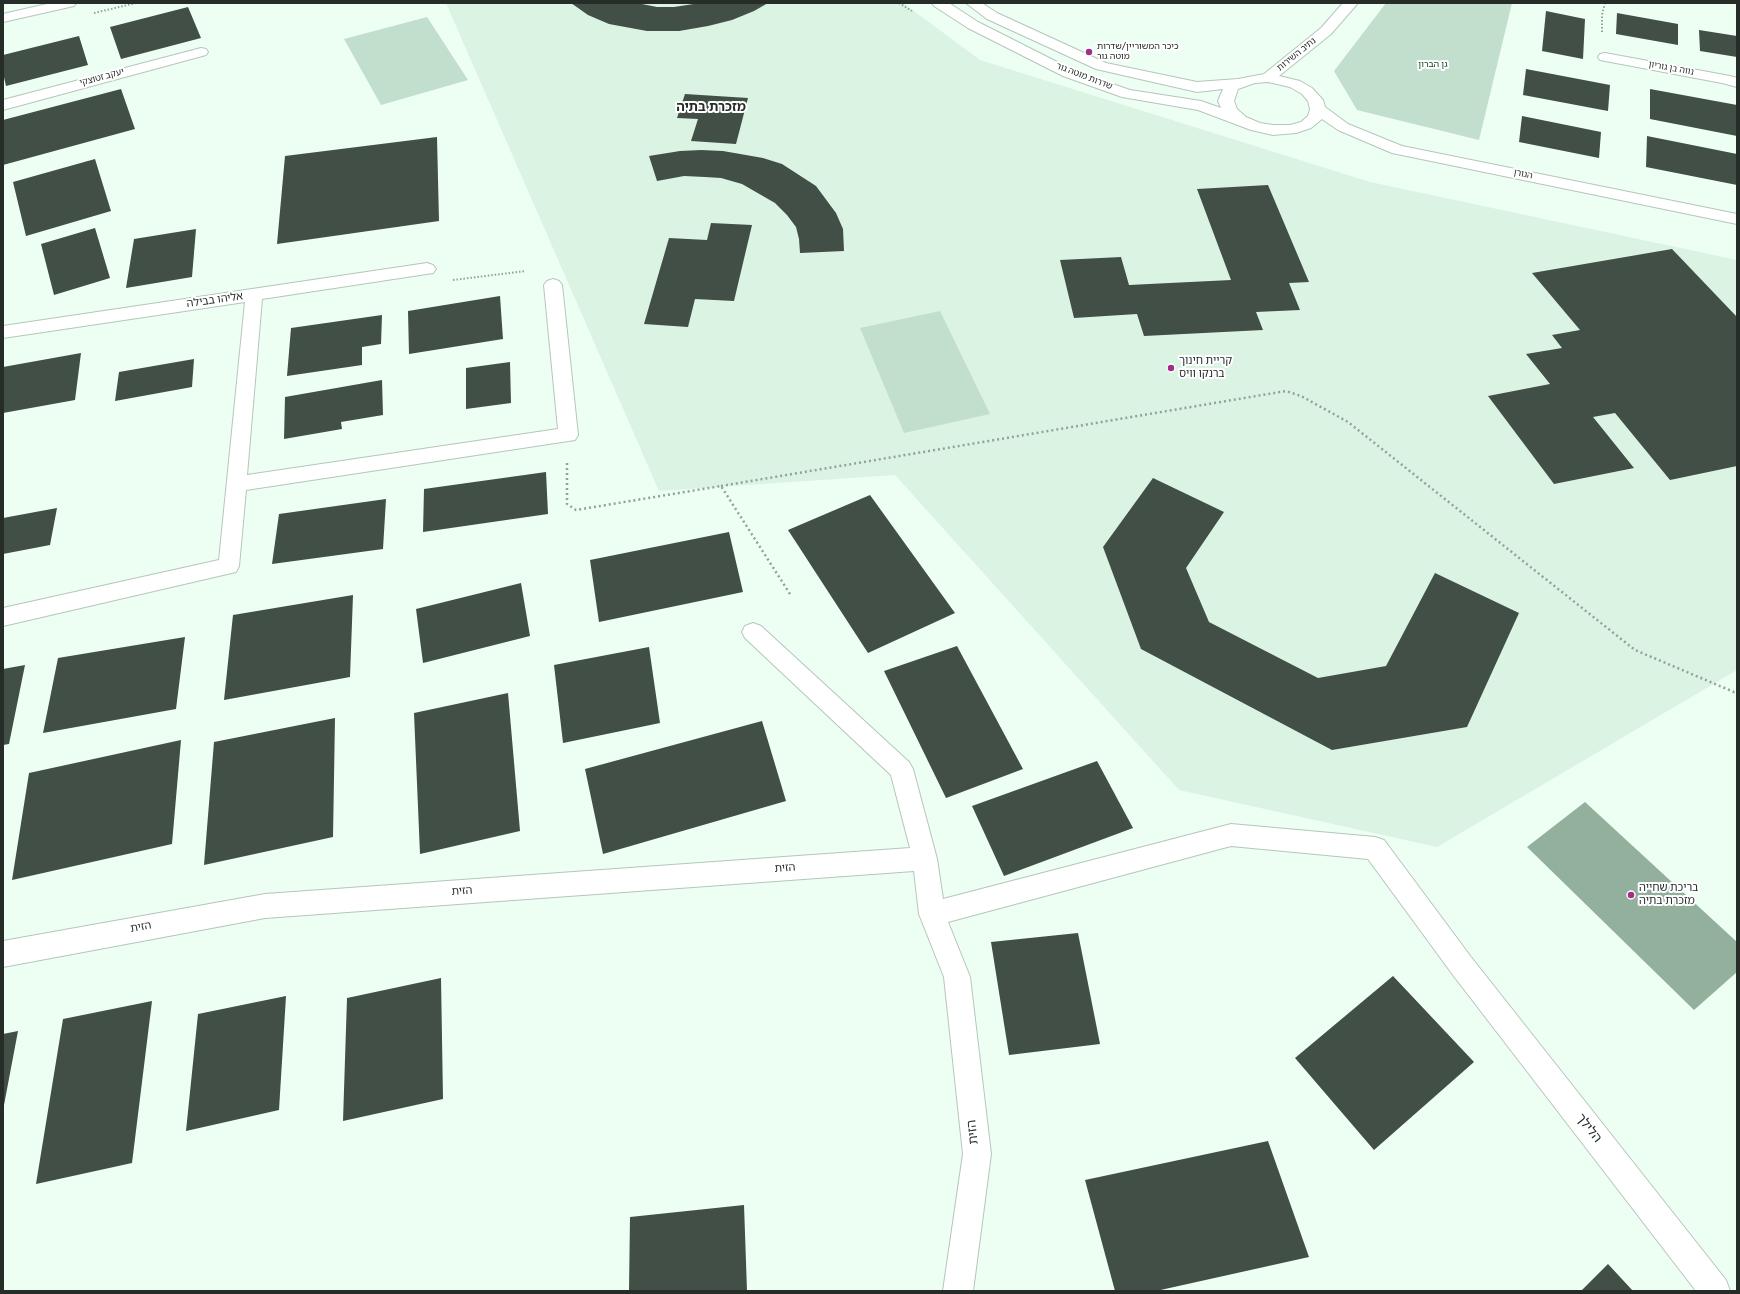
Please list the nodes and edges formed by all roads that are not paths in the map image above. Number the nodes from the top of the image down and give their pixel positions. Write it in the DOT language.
graph roads {
  1 [pos="69,3"];
  2 [pos="939,3"];
  3 [pos="973,3"];
  4 [pos="1350,3"];
  5 [pos="3,18"];
  6 [pos="1326,31"];
  7 [pos="201,52"];
  8 [pos="1605,57"];
  9 [pos="1301,74"];
  10 [pos="1268,78"];
  11 [pos="1238,83"];
  12 [pos="1737,83"];
  13 [pos="3,105"];
  14 [pos="1318,109"];
  15 [pos="1241,120"];
  16 [pos="1737,219"];
  17 [pos="426,269"];
  18 [pos="553,285"];
  19 [pos="254,295"];
  20 [pos="3,332"];
  21 [pos="237,484"];
  22 [pos="3,617"];
  23 [pos="753,632"];
  24 [pos="925,859"];
  25 [pos="932,914"];
  26 [pos="3,954"];
  27 [pos="958,1291"];
  28 [pos="1715,1291"];
  1 -- 5 [label="street"];
  2 -- 15 [label="street, שדרות מוטה גור"];
  3 -- 11 [label="street, שדרות מוטה גור"];
  4 -- 6 [label="street, נתיב השירות"];
  6 -- 9 [label="street, נתיב השירות"];
  6 -- 10 [label="street, נתיב השירות"];
  7 -- 13 [label="street, יעקב זטוצקי"];
  8 -- 12 [label="street, נווה בן גוריון"];
  9 -- 10 [label="street"];
  9 -- 14 [label="street"];
  10 -- 11 [label="street, שדרות מוטה גור"];
  11 -- 15 [label="street"];
  14 -- 15 [label="street, שדרות מוטה גור"];
  14 -- 16 [label="street, הגורן"];
  17 -- 19 [label="street, אליהו בבילה"];
  18 -- 21 [label="street"];
  19 -- 20 [label="street, אליהו בבילה"];
  19 -- 21 [label="street"];
  21 -- 22 [label="street"];
  23 -- 24 [label="street, הזית"];
  24 -- 25 [label="street, הזית"];
  24 -- 26 [label="street, הזית"];
  25 -- 27 [label="street, הזית"];
  25 -- 28 [label="street, הלילך"];
}
